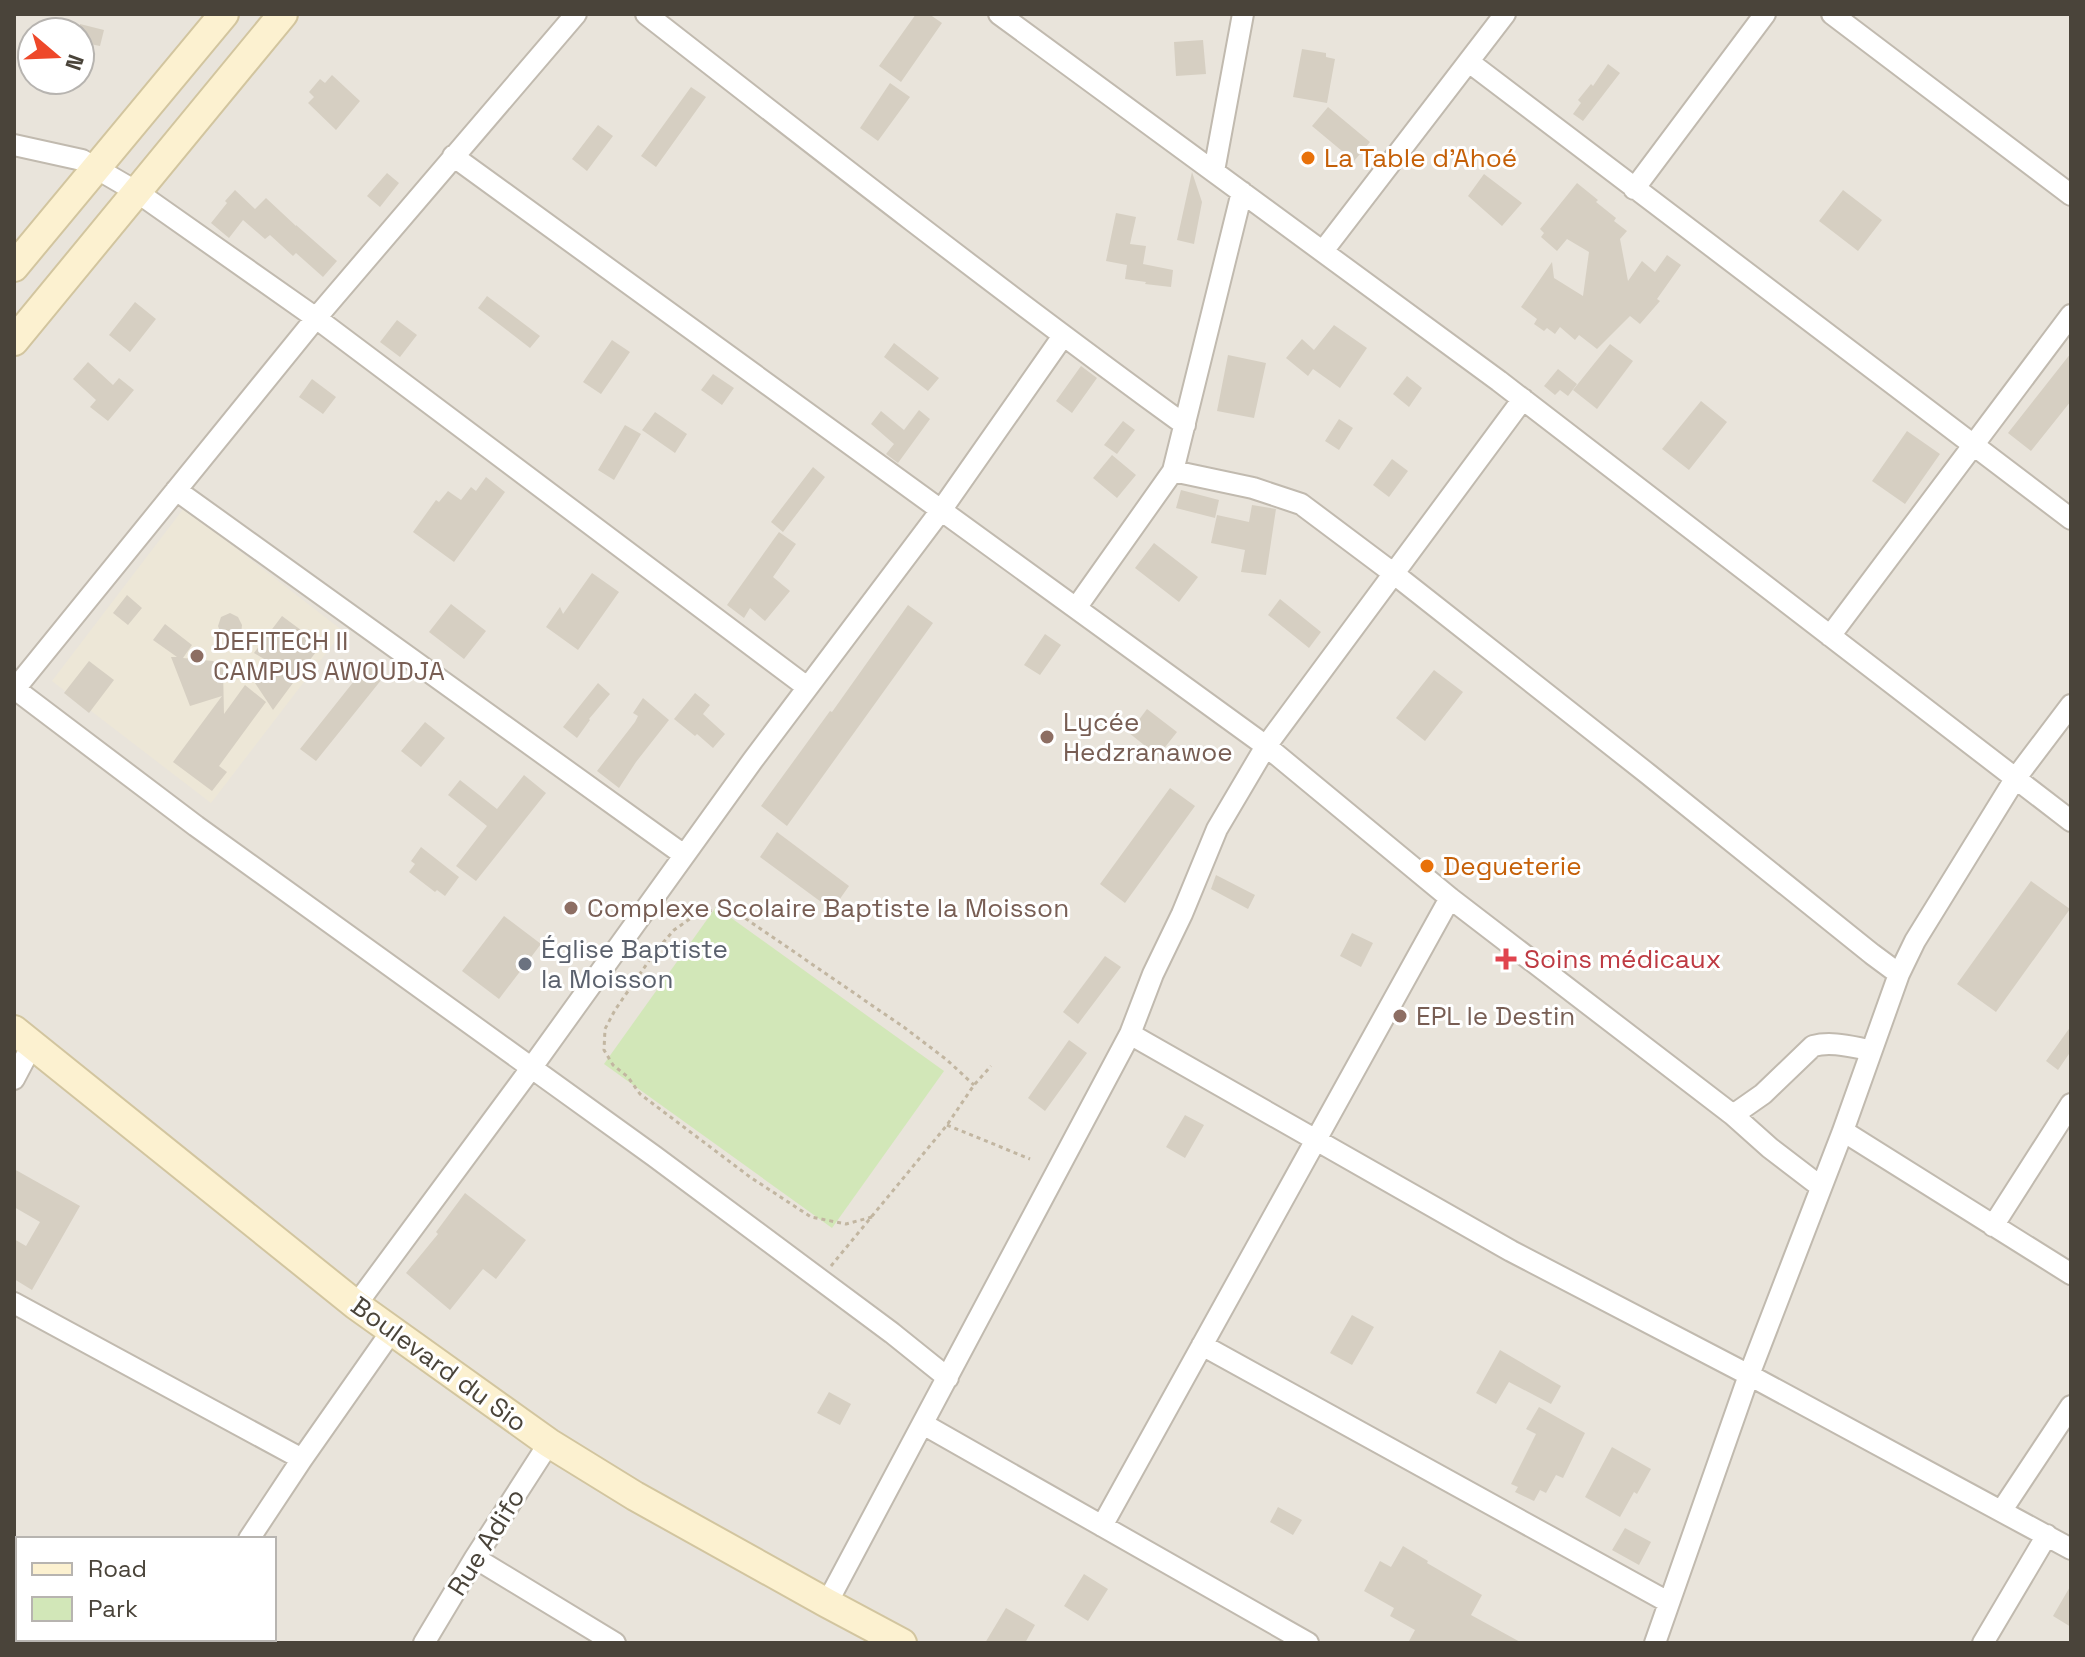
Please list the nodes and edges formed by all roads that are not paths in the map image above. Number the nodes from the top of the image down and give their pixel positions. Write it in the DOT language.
graph roads {
  1 [pos="224,14"];
  2 [pos="283,14"];
  3 [pos="576,14"];
  4 [pos="646,14"];
  5 [pos="1243,14"];
  6 [pos="1505,14"];
  7 [pos="1765,14"];
  8 [pos="1832,14"];
  9 [pos="1006,17"];
  10 [pos="1469,62"];
  11 [pos="14,145"];
  12 [pos="453,156"];
  13 [pos="97,168"];
  14 [pos="1214,171"];
  15 [pos="1634,189"];
  16 [pos="137,192"];
  17 [pos="1242,192"];
  18 [pos="2071,195"];
  19 [pos="1323,251"];
  20 [pos="14,267"];
  21 [pos="2071,315"];
  22 [pos="316,318"];
  23 [pos="1063,336"];
  24 [pos="14,341"];
  25 [pos="1523,399"];
  26 [pos="1185,425"];
  27 [pos="1973,446"];
  28 [pos="1173,471"];
  29 [pos="176,490"];
  30 [pos="942,509"];
  31 [pos="2071,519"];
  32 [pos="1393,573"];
  33 [pos="1076,608"];
  34 [pos="1830,636"];
  35 [pos="807,687"];
  36 [pos="14,690"];
  37 [pos="2071,705"];
  38 [pos="1266,746"];
  39 [pos="2015,779"];
  40 [pos="2071,821"];
  41 [pos="684,855"];
  42 [pos="1450,898"];
  43 [pos="1899,974"];
  44 [pos="1130,1034"];
  45 [pos="23,1038"];
  46 [pos="1870,1050"];
  47 [pos="532,1067"];
  48 [pos="14,1079"];
  49 [pos="2071,1104"];
  50 [pos="1733,1115"];
  51 [pos="1843,1131"];
  52 [pos="1316,1140"];
  53 [pos="1821,1187"];
  54 [pos="1993,1226"];
  55 [pos="2071,1274"];
  56 [pos="14,1303"];
  57 [pos="356,1305"];
  58 [pos="391,1332"];
  59 [pos="1202,1345"];
  60 [pos="1749,1375"];
  61 [pos="948,1378"];
  62 [pos="2071,1406"];
  63 [pos="923,1424"];
  64 [pos="549,1443"];
  65 [pos="302,1459"];
  66 [pos="2002,1510"];
  67 [pos="1102,1526"];
  68 [pos="2047,1535"];
  69 [pos="250,1537"];
  70 [pos="2071,1549"];
  71 [pos="475,1558"];
  72 [pos="1668,1602"];
  73 [pos="827,1603"];
  74 [pos="424,1643"];
  75 [pos="615,1643"];
  76 [pos="902,1643"];
  77 [pos="1308,1643"];
  78 [pos="1655,1643"];
  79 [pos="1983,1643"];
  1 -- 13 [label="street"];
  2 -- 16 [label="street"];
  3 -- 12 [label="street"];
  4 -- 23 [label="street"];
  5 -- 14 [label="street"];
  6 -- 10 [label="street"];
  7 -- 15 [label="street"];
  8 -- 18 [label="street"];
  9 -- 14 [label="street"];
  10 -- 15 [label="street"];
  10 -- 19 [label="street"];
  11 -- 13 [label="street"];
  12 -- 22 [label="street"];
  12 -- 30 [label="street"];
  13 -- 16 [label="street"];
  13 -- 20 [label="street"];
  14 -- 17 [label="street"];
  15 -- 27 [label="street"];
  16 -- 22 [label="street"];
  16 -- 24 [label="street"];
  17 -- 19 [label="street"];
  17 -- 26 [label="street"];
  19 -- 25 [label="street"];
  21 -- 27 [label="street"];
  22 -- 29 [label="street"];
  22 -- 35 [label="street"];
  23 -- 26 [label="street"];
  23 -- 30 [label="street"];
  25 -- 32 [label="street"];
  25 -- 34 [label="street"];
  26 -- 28 [label="street"];
  27 -- 31 [label="street"];
  27 -- 34 [label="street"];
  28 -- 32 [label="street"];
  28 -- 33 [label="street"];
  29 -- 36 [label="street"];
  29 -- 41 [label="street"];
  30 -- 33 [label="street"];
  30 -- 35 [label="street"];
  32 -- 38 [label="street"];
  32 -- 43 [label="street"];
  33 -- 38 [label="street"];
  34 -- 39 [label="street"];
  35 -- 41 [label="street"];
  36 -- 47 [label="street"];
  37 -- 39 [label="street"];
  38 -- 42 [label="street"];
  38 -- 44 [label="street"];
  39 -- 40 [label="street"];
  39 -- 43 [label="street"];
  41 -- 47 [label="street"];
  42 -- 50 [label="street"];
  42 -- 52 [label="street"];
  43 -- 46 [label="street"];
  44 -- 52 [label="street"];
  44 -- 61 [label="street"];
  45 -- 48 [label="street"];
  45 -- 57 [label="street, Boulevard du Sio"];
  46 -- 50 [label="street"];
  46 -- 51 [label="street"];
  47 -- 57 [label="street"];
  47 -- 61 [label="street"];
  49 -- 54 [label="street"];
  50 -- 53 [label="street"];
  51 -- 53 [label="street"];
  51 -- 54 [label="street"];
  52 -- 59 [label="street"];
  52 -- 60 [label="street"];
  53 -- 60 [label="street"];
  54 -- 55 [label="street"];
  56 -- 65 [label="street"];
  57 -- 58 [label="street, Boulevard du Sio"];
  58 -- 64 [label="street, Boulevard du Sio"];
  58 -- 65 [label="street"];
  59 -- 67 [label="street"];
  59 -- 72 [label="street"];
  60 -- 66 [label="street"];
  60 -- 72 [label="street"];
  61 -- 63 [label="street"];
  62 -- 66 [label="street"];
  63 -- 67 [label="street"];
  63 -- 73 [label="street"];
  64 -- 71 [label="street, Rue Adifo"];
  64 -- 73 [label="street, Boulevard du Sio"];
  65 -- 69 [label="street"];
  66 -- 68 [label="street"];
  67 -- 77 [label="street"];
  68 -- 70 [label="street"];
  68 -- 79 [label="street"];
  71 -- 74 [label="street, Rue Adifo"];
  71 -- 75 [label="street"];
  72 -- 78 [label="street"];
  73 -- 76 [label="street, Boulevard du Sio"];
}
